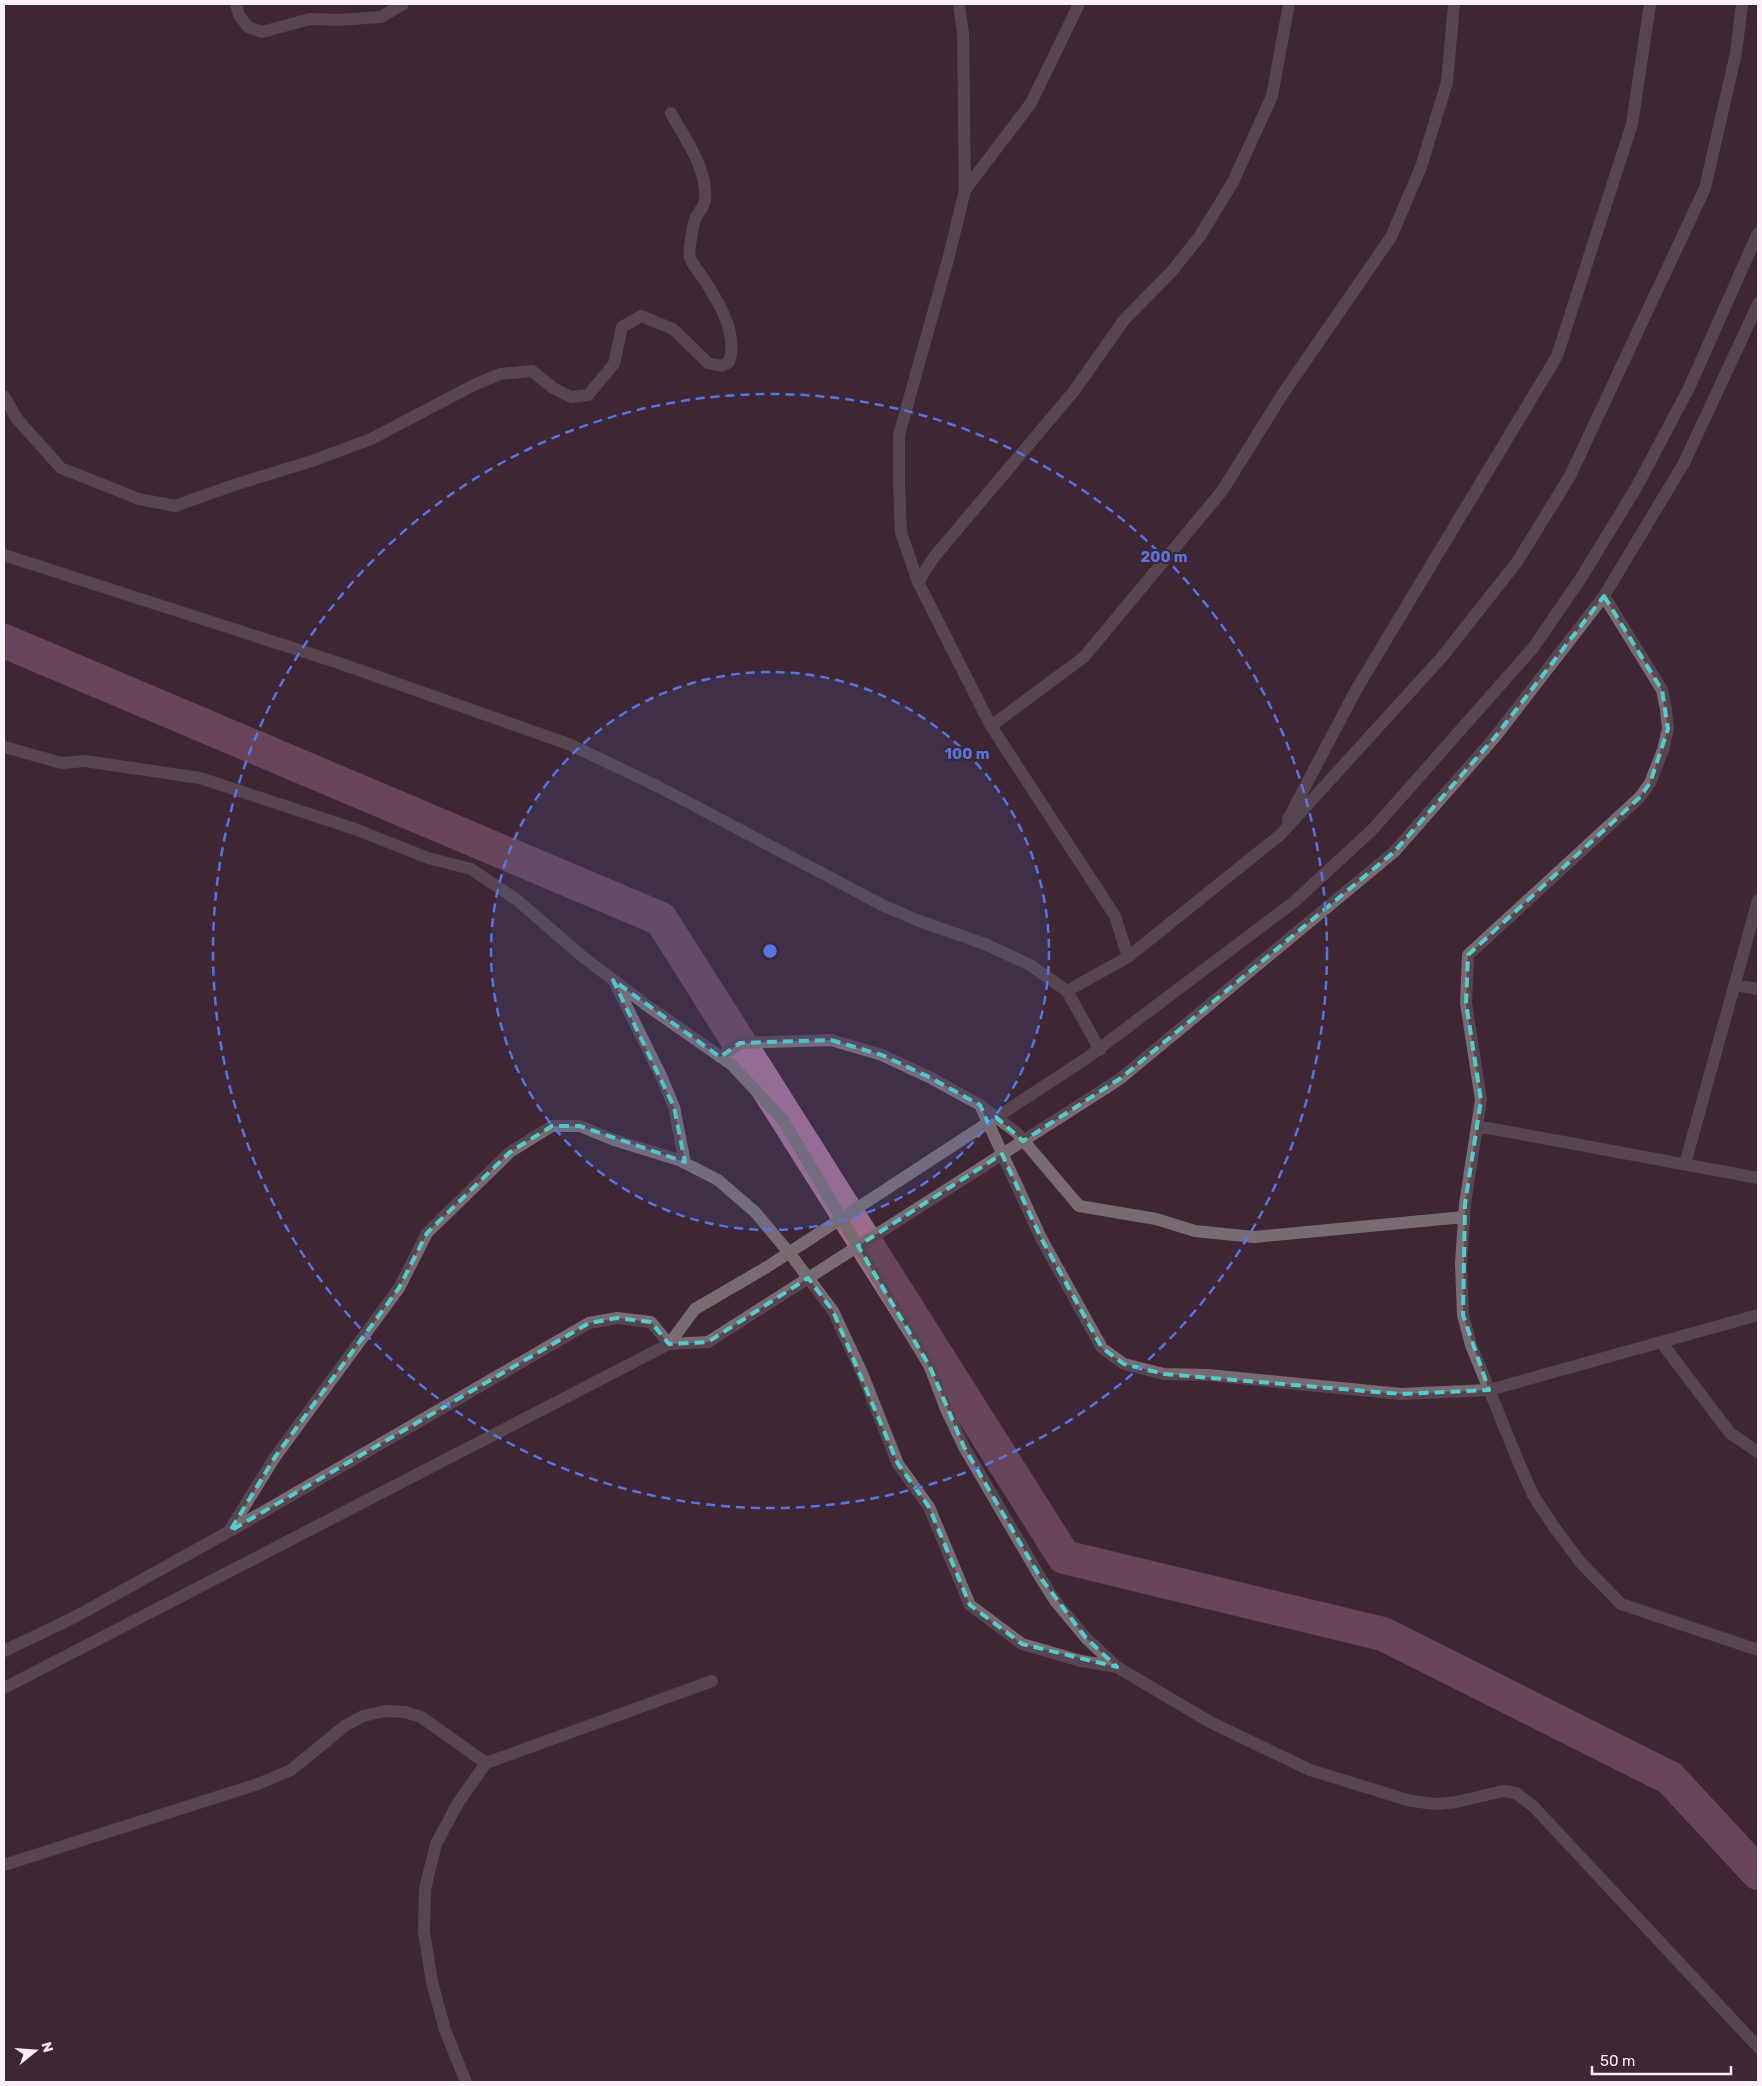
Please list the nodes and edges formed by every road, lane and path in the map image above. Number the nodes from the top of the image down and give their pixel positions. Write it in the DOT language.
graph roads {
  1 [pos="236,4"];
  2 [pos="403,4"];
  3 [pos="959,4"];
  4 [pos="1078,4"];
  5 [pos="1289,4"];
  6 [pos="1454,4"];
  7 [pos="1650,4"];
  8 [pos="1742,4"];
  9 [pos="671,113"];
  10 [pos="965,190"];
  11 [pos="1758,233"];
  12 [pos="1758,304"];
  13 [pos="4,396"];
  14 [pos="4,555"];
  15 [pos="918,582"];
  16 [pos="1604,596"];
  17 [pos="991,726"];
  18 [pos="4,747"];
  19 [pos="1280,835"];
  20 [pos="1758,900"];
  21 [pos="1128,957"];
  22 [pos="614,980"];
  23 [pos="1735,985"];
  24 [pos="1758,989"];
  25 [pos="1068,991"];
  26 [pos="1100,1050"];
  27 [pos="720,1057"];
  28 [pos="980,1104"];
  29 [pos="1477,1126"];
  30 [pos="685,1164"];
  31 [pos="1685,1164"];
  32 [pos="1758,1178"];
  33 [pos="1464,1217"];
  34 [pos="1758,1315"];
  35 [pos="1660,1342"];
  36 [pos="669,1344"];
  37 [pos="1489,1390"];
  38 [pos="1758,1452"];
  39 [pos="230,1531"];
  40 [pos="1758,1650"];
  41 [pos="4,1651"];
  42 [pos="1117,1667"];
  43 [pos="712,1681"];
  44 [pos="4,1688"];
  45 [pos="486,1763"];
  46 [pos="4,1865"];
  47 [pos="1758,2047"];
  48 [pos="466,2082"];
  1 -- 2 [label="street"];
  3 -- 10 [label="street"];
  4 -- 10 [label="street"];
  5 -- 15 [label="street"];
  6 -- 17 [label="street"];
  7 -- 19 [label="street"];
  8 -- 19 [label="street"];
  9 -- 13 [label="street"];
  10 -- 15 [label="street"];
  11 -- 26 [label="street"];
  12 -- 16 [label="street"];
  14 -- 25 [label="street"];
  15 -- 17 [label="street"];
  16 -- 29 [label="street"];
  16 -- 36 [label="street, bridge"];
  17 -- 21 [label="street"];
  18 -- 22 [label="street"];
  19 -- 21 [label="street"];
  20 -- 23 [label="street"];
  21 -- 25 [label="street"];
  22 -- 27 [label="street"];
  22 -- 30 [label="street"];
  23 -- 24 [label="street"];
  23 -- 31 [label="street"];
  25 -- 26 [label="street"];
  26 -- 36 [label="street, bridge"];
  27 -- 28 [label="street"];
  27 -- 42 [label="street"];
  28 -- 33 [label="street"];
  28 -- 37 [label="street"];
  29 -- 31 [label="street"];
  29 -- 33 [label="street"];
  30 -- 39 [label="street"];
  30 -- 42 [label="street"];
  31 -- 32 [label="street"];
  33 -- 37 [label="street"];
  34 -- 35 [label="street"];
  35 -- 37 [label="street"];
  35 -- 38 [label="street"];
  36 -- 39 [label="street"];
  36 -- 44 [label="street"];
  37 -- 40 [label="street"];
  39 -- 41 [label="street"];
  42 -- 47 [label="street"];
  43 -- 45 [label="street"];
  45 -- 46 [label="street"];
  45 -- 48 [label="street"];
}
